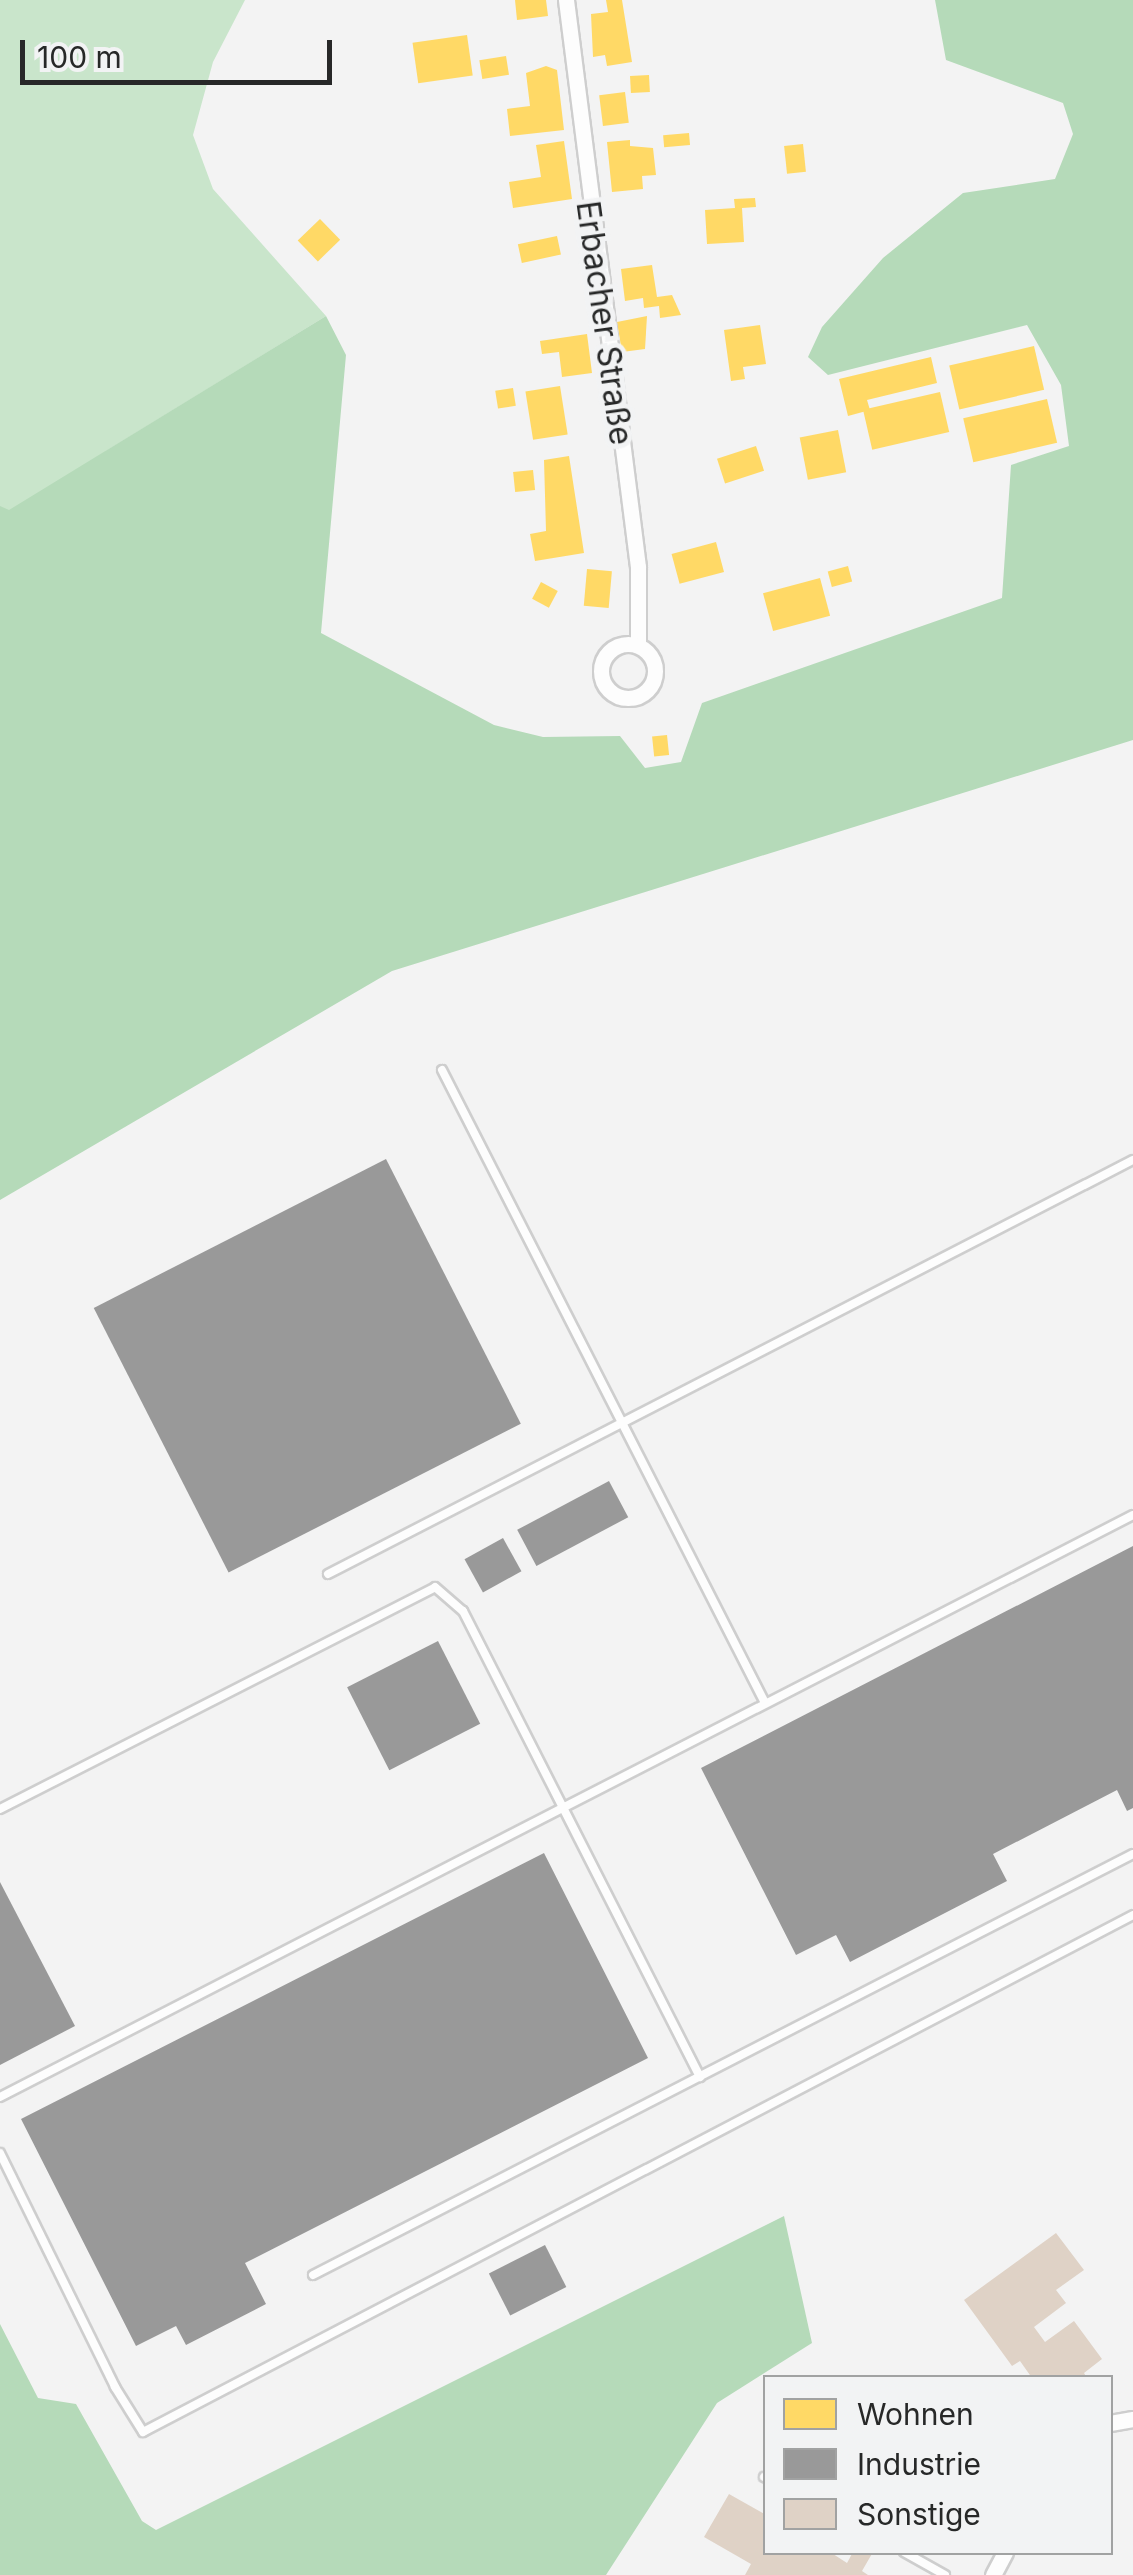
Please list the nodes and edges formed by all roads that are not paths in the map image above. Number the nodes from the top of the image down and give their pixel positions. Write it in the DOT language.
graph roads {
  1 [pos="566,0"];
  2 [pos="638,645"];
  3 [pos="442,1070"];
  4 [pos="1133,1160"];
  5 [pos="624,1418"];
  6 [pos="1133,1514"];
  7 [pos="328,1574"];
  8 [pos="764,1701"];
  9 [pos="561,1807"];
  10 [pos="0,1810"];
  11 [pos="1133,1854"];
  12 [pos="1133,1915"];
  13 [pos="700,2077"];
  14 [pos="0,2097"];
  15 [pos="0,2153"];
  16 [pos="314,2275"];
  17 [pos="909,2555"];
  18 [pos="946,2575"];
  1 -- 2 [label="street, Erbacher Straße"];
  3 -- 5 [label="lane"];
  4 -- 5 [label="lane"];
  5 -- 7 [label="lane"];
  5 -- 8 [label="lane"];
  6 -- 8 [label="lane"];
  8 -- 9 [label="lane"];
  9 -- 10 [label="lane"];
  9 -- 13 [label="lane"];
  9 -- 14 [label="lane"];
  11 -- 13 [label="lane"];
  12 -- 15 [label="lane"];
  13 -- 16 [label="lane"];
  17 -- 18 [label="lane"];
}
